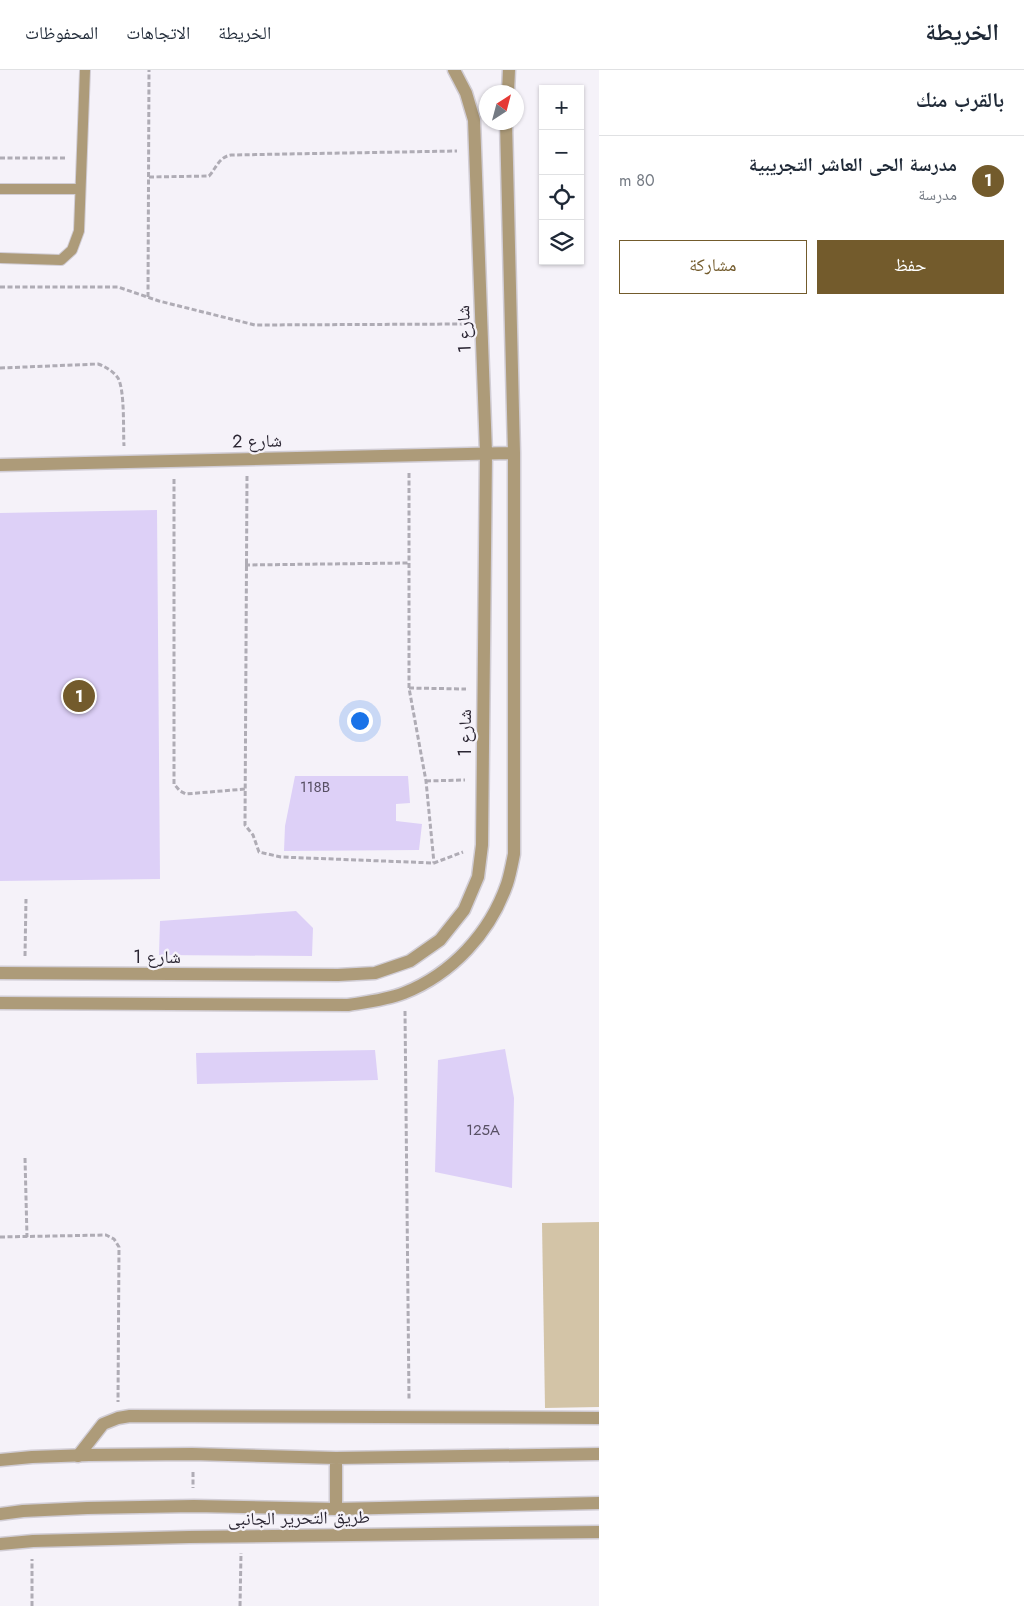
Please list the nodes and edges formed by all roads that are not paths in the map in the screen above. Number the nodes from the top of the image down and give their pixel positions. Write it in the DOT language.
graph roads {
  1 [pos="85,70"];
  2 [pos="454,70"];
  3 [pos="509,70"];
  4 [pos="508,85"];
  5 [pos="506,130"];
  6 [pos="80,189"];
  7 [pos="0,190"];
  8 [pos="0,258"];
  9 [pos="486,453"];
  10 [pos="514,453"];
  11 [pos="0,465"];
  12 [pos="0,973"];
  13 [pos="0,1003"];
  14 [pos="599,1418"];
  15 [pos="599,1454"];
  16 [pos="78,1456"];
  17 [pos="336,1458"];
  18 [pos="0,1460"];
  19 [pos="599,1502"];
  20 [pos="336,1509"];
  21 [pos="0,1514"];
  22 [pos="599,1532"];
  23 [pos="0,1544"];
  1 -- 6 [label="lane"];
  2 -- 9 [label="street, شارع 1"];
  3 -- 4 [label="street"];
  5 -- 10 [label="street"];
  6 -- 7 [label="lane"];
  6 -- 8 [label="lane"];
  9 -- 10 [label="street, شارع 2"];
  9 -- 11 [label="street, شارع 2"];
  9 -- 12 [label="street, شارع 1"];
  10 -- 13 [label="street"];
  14 -- 16 [label="street"];
  15 -- 17 [label="street"];
  16 -- 17 [label="street"];
  16 -- 18 [label="street"];
  17 -- 20 [label="street"];
  19 -- 20 [label="street"];
  20 -- 21 [label="street"];
  22 -- 23 [label="street, طريق التحرير الجانبى"];
}
